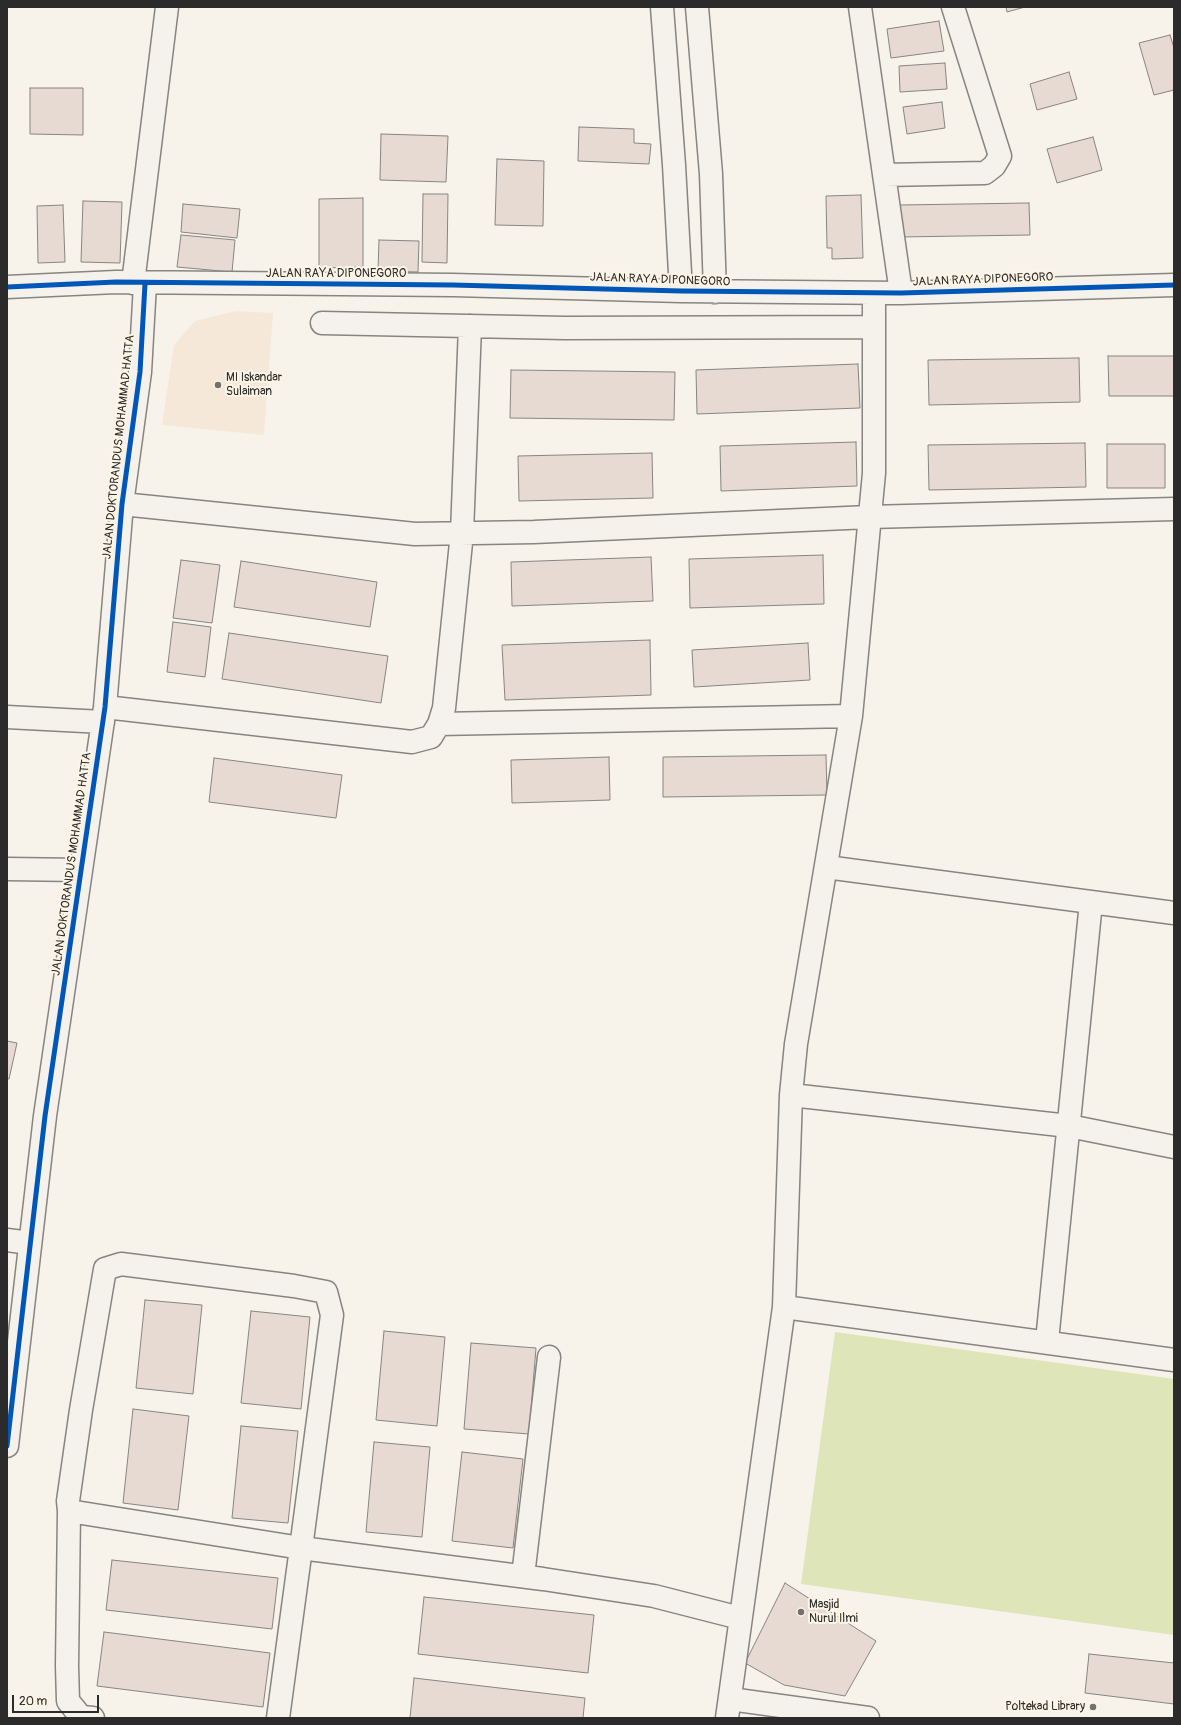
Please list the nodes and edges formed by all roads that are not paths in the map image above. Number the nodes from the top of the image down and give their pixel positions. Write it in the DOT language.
graph roads {
  1 [pos="167,7"];
  2 [pos="662,7"];
  3 [pos="697,7"];
  4 [pos="860,7"];
  5 [pos="953,7"];
  6 [pos="884,175"];
  7 [pos="139,283"];
  8 [pos="1174,285"];
  9 [pos="7,287"];
  10 [pos="681,291"];
  11 [pos="715,292"];
  12 [pos="874,293"];
  13 [pos="901,293"];
  14 [pos="322,323"];
  15 [pos="470,326"];
  16 [pos="874,327"];
  17 [pos="122,504"];
  18 [pos="1174,509"];
  19 [pos="869,517"];
  20 [pos="462,533"];
  21 [pos="104,715"];
  22 [pos="851,716"];
  23 [pos="7,717"];
  24 [pos="440,724"];
  25 [pos="826,867"];
  26 [pos="7,868"];
  27 [pos="82,870"];
  28 [pos="1091,902"];
  29 [pos="1174,913"];
  30 [pos="791,1095"];
  31 [pos="1069,1126"];
  32 [pos="1174,1147"];
  33 [pos="7,1240"];
  34 [pos="30,1243"];
  35 [pos="784,1307"];
  36 [pos="1047,1342"];
  37 [pos="549,1357"];
  38 [pos="1174,1360"];
  39 [pos="7,1446"];
  40 [pos="68,1510"];
  41 [pos="301,1548"];
  42 [pos="523,1576"];
  43 [pos="740,1618"];
  44 [pos="728,1708"];
  45 [pos="93,1718"];
  46 [pos="278,1718"];
  47 [pos="868,1718"];
  1 -- 7 [label="street, JALAN DOKTORANDUS MOHAMMAD HATTA"];
  2 -- 10 [label="street"];
  3 -- 11 [label="street"];
  4 -- 6 [label="street"];
  5 -- 6 [label="street"];
  6 -- 13 [label="street"];
  7 -- 9 [label="street, JALAN RAYA DIPONEGORO"];
  7 -- 10 [label="street, JALAN RAYA DIPONEGORO"];
  7 -- 17 [label="street, JALAN DOKTORANDUS MOHAMMAD HATTA"];
  8 -- 13 [label="street, JALAN RAYA DIPONEGORO"];
  10 -- 11 [label="street, JALAN RAYA DIPONEGORO"];
  11 -- 12 [label="street, JALAN RAYA DIPONEGORO"];
  12 -- 13 [label="street, JALAN RAYA DIPONEGORO"];
  12 -- 16 [label="street"];
  14 -- 15 [label="street"];
  15 -- 16 [label="street"];
  15 -- 20 [label="street"];
  16 -- 19 [label="street"];
  17 -- 20 [label="street"];
  17 -- 21 [label="street, JALAN DOKTORANDUS MOHAMMAD HATTA"];
  18 -- 19 [label="street"];
  19 -- 20 [label="street"];
  19 -- 22 [label="street"];
  20 -- 24 [label="street"];
  21 -- 23 [label="street"];
  21 -- 24 [label="street"];
  21 -- 27 [label="street, JALAN DOKTORANDUS MOHAMMAD HATTA"];
  22 -- 24 [label="street"];
  22 -- 25 [label="street"];
  25 -- 28 [label="street"];
  25 -- 30 [label="street"];
  26 -- 27 [label="street"];
  27 -- 34 [label="street, JALAN DOKTORANDUS MOHAMMAD HATTA"];
  28 -- 29 [label="street"];
  28 -- 31 [label="street"];
  30 -- 31 [label="street"];
  30 -- 35 [label="street"];
  31 -- 32 [label="street"];
  31 -- 36 [label="street"];
  33 -- 34 [label="street"];
  34 -- 39 [label="street, JALAN DOKTORANDUS MOHAMMAD HATTA"];
  35 -- 36 [label="street"];
  35 -- 43 [label="street"];
  36 -- 38 [label="street"];
  37 -- 42 [label="street"];
  40 -- 41 [label="street"];
  40 -- 41 [label="street"];
  40 -- 45 [label="street"];
  41 -- 42 [label="street"];
  41 -- 46 [label="street"];
  42 -- 43 [label="street"];
  43 -- 44 [label="street"];
  44 -- 47 [label="street"];
}
